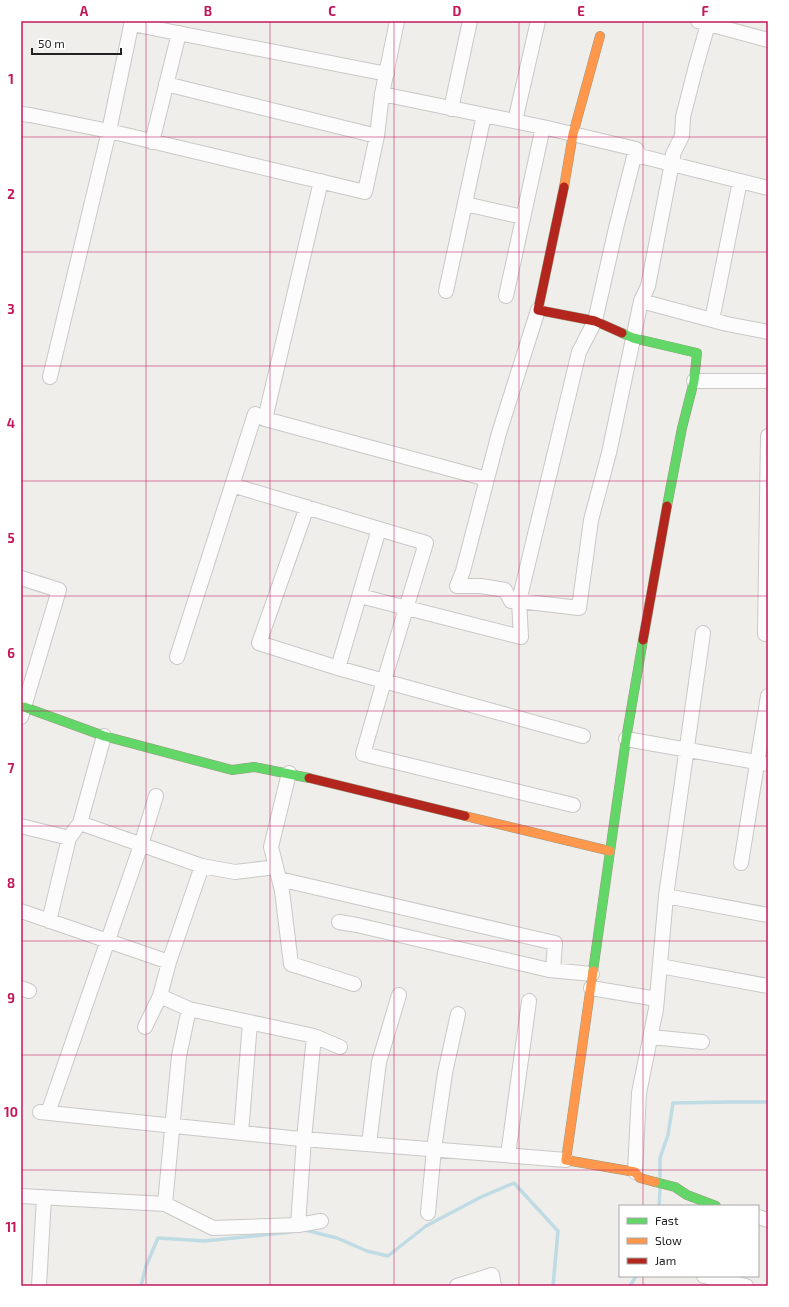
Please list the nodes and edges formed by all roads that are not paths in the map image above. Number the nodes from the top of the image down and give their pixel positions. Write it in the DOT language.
graph roads {
  1 [pos="397,21"];
  2 [pos="470,21"];
  3 [pos="538,21"];
  4 [pos="132,22"];
  5 [pos="705,22"];
  6 [pos="179,33"];
  7 [pos="600,36"];
  8 [pos="768,40"];
  9 [pos="387,74"];
  10 [pos="166,84"];
  11 [pos="382,94"];
  12 [pos="451,109"];
  13 [pos="21,114"];
  14 [pos="484,115"];
  15 [pos="515,121"];
  16 [pos="543,127"];
  17 [pos="109,131"];
  18 [pos="574,134"];
  19 [pos="377,136"];
  20 [pos="152,142"];
  21 [pos="636,149"];
  22 [pos="672,164"];
  23 [pos="321,181"];
  24 [pos="740,181"];
  25 [pos="768,188"];
  26 [pos="465,204"];
  27 [pos="523,217"];
  28 [pos="446,291"];
  29 [pos="506,296"];
  30 [pos="641,301"];
  31 [pos="538,310"];
  32 [pos="712,320"];
  33 [pos="595,322"];
  34 [pos="768,332"];
  35 [pos="633,338"];
  36 [pos="50,377"];
  37 [pos="694,380"];
  38 [pos="768,381"];
  39 [pos="265,419"];
  40 [pos="768,436"];
  41 [pos="487,479"];
  42 [pos="232,484"];
  43 [pos="307,507"];
  44 [pos="379,529"];
  45 [pos="21,578"];
  46 [pos="360,596"];
  47 [pos="519,601"];
  48 [pos="406,608"];
  49 [pos="703,633"];
  50 [pos="764,634"];
  51 [pos="177,657"];
  52 [pos="338,668"];
  53 [pos="384,681"];
  54 [pos="768,696"];
  55 [pos="22,712"];
  56 [pos="104,736"];
  57 [pos="583,736"];
  58 [pos="626,738"];
  59 [pos="686,749"];
  60 [pos="763,763"];
  61 [pos="289,773"];
  62 [pos="156,796"];
  63 [pos="573,805"];
  64 [pos="80,823"];
  65 [pos="21,826"];
  66 [pos="69,838"];
  67 [pos="141,845"];
  68 [pos="610,851"];
  69 [pos="741,863"];
  70 [pos="202,866"];
  71 [pos="278,873"];
  72 [pos="666,896"];
  73 [pos="21,911"];
  74 [pos="768,914"];
  75 [pos="49,921"];
  76 [pos="339,922"];
  77 [pos="108,941"];
  78 [pos="169,962"];
  79 [pos="660,966"];
  80 [pos="553,970"];
  81 [pos="592,981"];
  82 [pos="354,984"];
  83 [pos="768,986"];
  84 [pos="399,995"];
  85 [pos="160,996"];
  86 [pos="657,998"];
  87 [pos="529,1001"];
  88 [pos="189,1009"];
  89 [pos="458,1014"];
  90 [pos="250,1023"];
  91 [pos="145,1027"];
  92 [pos="314,1036"];
  93 [pos="651,1037"];
  94 [pos="702,1042"];
  95 [pos="340,1047"];
  96 [pos="172,1126"];
  97 [pos="241,1133"];
  98 [pos="304,1139"];
  99 [pos="369,1144"];
  100 [pos="434,1149"];
  101 [pos="508,1155"];
  102 [pos="566,1160"];
  103 [pos="637,1175"];
  104 [pos="21,1196"];
  105 [pos="44,1197"];
  106 [pos="165,1204"];
  107 [pos="713,1205"];
  108 [pos="428,1213"];
  109 [pos="321,1221"];
  110 [pos="298,1225"];
  111 [pos="708,1277"];
  112 [pos="39,1286"];
  113 [pos="456,1286"];
  114 [pos="494,1286"];
  115 [pos="746,1286"];
  1 -- 9 [label="street"];
  2 -- 12 [label="street"];
  3 -- 15 [label="street"];
  4 -- 6 [label="street"];
  4 -- 17 [label="street"];
  5 -- 8 [label="street"];
  5 -- 22 [label="street"];
  6 -- 9 [label="street"];
  6 -- 10 [label="street"];
  7 -- 18 [label="street"];
  9 -- 11 [label="street"];
  10 -- 19 [label="street"];
  10 -- 20 [label="street"];
  11 -- 12 [label="street"];
  11 -- 19 [label="street"];
  12 -- 14 [label="street"];
  13 -- 17 [label="street"];
  14 -- 15 [label="street"];
  14 -- 26 [label="street"];
  15 -- 16 [label="street"];
  16 -- 18 [label="street"];
  16 -- 27 [label="street"];
  17 -- 20 [label="street"];
  17 -- 36 [label="street"];
  18 -- 21 [label="street"];
  18 -- 31 [label="street"];
  19 -- 23 [label="street"];
  20 -- 23 [label="street"];
  21 -- 22 [label="street"];
  21 -- 33 [label="street"];
  22 -- 24 [label="street"];
  22 -- 30 [label="street"];
  23 -- 39 [label="street"];
  24 -- 25 [label="street"];
  24 -- 32 [label="street"];
  26 -- 27 [label="street"];
  26 -- 28 [label="street"];
  27 -- 29 [label="street"];
  30 -- 32 [label="street"];
  30 -- 35 [label="street"];
  31 -- 33 [label="street"];
  31 -- 41 [label="street"];
  32 -- 34 [label="street"];
  33 -- 35 [label="street"];
  33 -- 47 [label="street"];
  35 -- 37 [label="street"];
  35 -- 47 [label="street"];
  37 -- 38 [label="street"];
  37 -- 58 [label="street"];
  39 -- 41 [label="street"];
  39 -- 42 [label="street"];
  40 -- 50 [label="street"];
  41 -- 47 [label="street"];
  42 -- 43 [label="street"];
  42 -- 51 [label="street"];
  43 -- 44 [label="street"];
  43 -- 52 [label="street"];
  44 -- 46 [label="street"];
  44 -- 48 [label="street"];
  45 -- 55 [label="street"];
  46 -- 48 [label="street"];
  46 -- 52 [label="street"];
  47 -- 48 [label="street"];
  48 -- 53 [label="street"];
  49 -- 59 [label="street"];
  52 -- 53 [label="street"];
  53 -- 57 [label="street"];
  53 -- 63 [label="street"];
  54 -- 60 [label="street"];
  55 -- 56 [label="street"];
  56 -- 61 [label="street"];
  56 -- 64 [label="street"];
  58 -- 59 [label="street"];
  58 -- 68 [label="street"];
  59 -- 60 [label="street"];
  59 -- 72 [label="street"];
  60 -- 69 [label="street"];
  61 -- 68 [label="street"];
  61 -- 71 [label="street"];
  62 -- 67 [label="street"];
  64 -- 66 [label="street"];
  64 -- 67 [label="street"];
  65 -- 66 [label="street"];
  66 -- 75 [label="street"];
  67 -- 70 [label="street"];
  67 -- 77 [label="street"];
  68 -- 81 [label="street"];
  70 -- 71 [label="street"];
  70 -- 78 [label="street"];
  71 -- 80 [label="street"];
  71 -- 82 [label="street"];
  72 -- 74 [label="street"];
  72 -- 79 [label="street"];
  73 -- 75 [label="street"];
  75 -- 77 [label="street"];
  76 -- 80 [label="street"];
  77 -- 78 [label="street"];
  77 -- 96 [label="street"];
  78 -- 85 [label="street"];
  79 -- 83 [label="street"];
  79 -- 86 [label="street"];
  80 -- 81 [label="street"];
  81 -- 86 [label="street"];
  81 -- 102 [label="street"];
  84 -- 99 [label="street"];
  85 -- 88 [label="street"];
  85 -- 91 [label="street"];
  86 -- 93 [label="street"];
  87 -- 101 [label="street"];
  88 -- 90 [label="street"];
  88 -- 96 [label="street"];
  89 -- 100 [label="street"];
  90 -- 92 [label="street"];
  90 -- 97 [label="street"];
  92 -- 95 [label="street"];
  92 -- 98 [label="street"];
  93 -- 94 [label="street"];
  93 -- 103 [label="street"];
  96 -- 97 [label="street"];
  96 -- 106 [label="street"];
  97 -- 98 [label="street"];
  98 -- 99 [label="street"];
  98 -- 110 [label="street"];
  99 -- 100 [label="street"];
  100 -- 101 [label="street"];
  100 -- 108 [label="street"];
  101 -- 102 [label="street"];
  102 -- 103 [label="street"];
  103 -- 107 [label="street"];
  104 -- 105 [label="street"];
  105 -- 106 [label="street"];
  105 -- 112 [label="street"];
  106 -- 110 [label="street"];
  109 -- 110 [label="street"];
  111 -- 115 [label="street"];
  113 -- 114 [label="street"];
}
